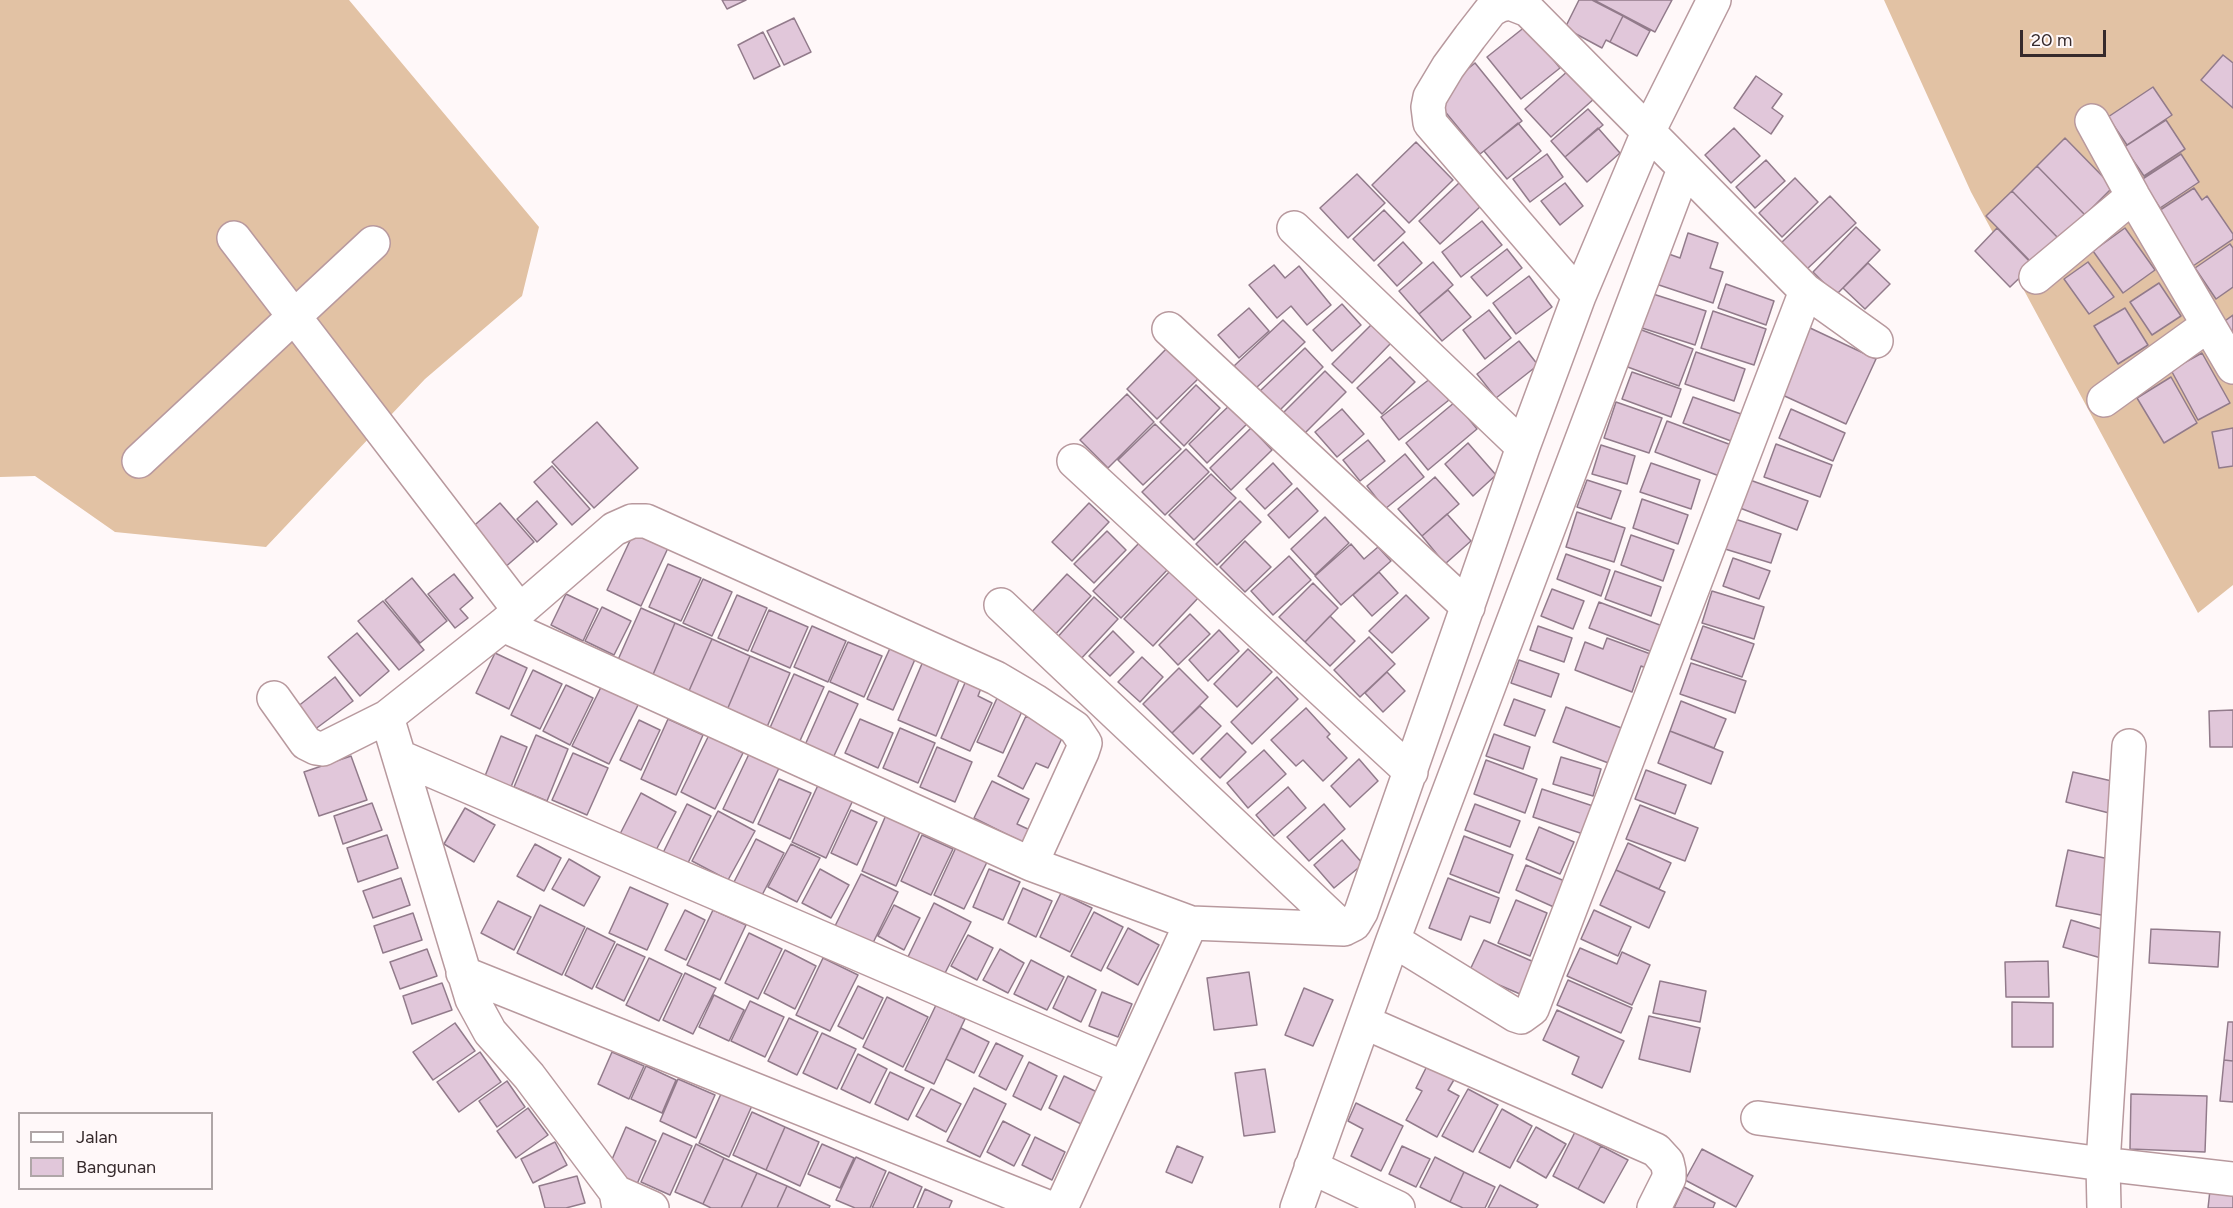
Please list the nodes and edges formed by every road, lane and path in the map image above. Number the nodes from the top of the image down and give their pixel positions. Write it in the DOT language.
graph roads {
  1 [pos="1714,0"];
  2 [pos="2092,121"];
  3 [pos="1668,151"];
  4 [pos="2133,196"];
  5 [pos="1294,228"];
  6 [pos="234,238"];
  7 [pos="373,243"];
  8 [pos="2036,277"];
  9 [pos="1806,291"];
  10 [pos="1579,296"];
  11 [pos="293,315"];
  12 [pos="2208,325"];
  13 [pos="1169,329"];
  14 [pos="1876,341"];
  15 [pos="2233,367"];
  16 [pos="2104,400"];
  17 [pos="1523,447"];
  18 [pos="139,460"];
  19 [pos="1074,461"];
  20 [pos="1001,605"];
  21 [pos="1468,607"];
  22 [pos="512,618"];
  23 [pos="274,698"];
  24 [pos="387,717"];
  25 [pos="2129,746"];
  26 [pos="400,757"];
  27 [pos="1411,772"];
  28 [pos="1031,864"];
  29 [pos="1191,922"];
  30 [pos="1344,928"];
  31 [pos="1393,940"];
  32 [pos="463,973"];
  33 [pos="1364,1022"];
  34 [pos="1124,1068"];
  35 [pos="1758,1118"];
  36 [pos="2103,1164"];
  37 [pos="1311,1167"];
  38 [pos="2233,1179"];
  39 [pos="617,1200"];
  40 [pos="652,1208"];
  41 [pos="1050,1208"];
  42 [pos="1061,1208"];
  43 [pos="1297,1208"];
  44 [pos="1398,1208"];
  45 [pos="1654,1208"];
  46 [pos="2104,1208"];
  1 -- 3 [label="street"];
  2 -- 4 [label="street"];
  3 -- 9 [label="street"];
  3 -- 10 [label="street"];
  3 -- 10 [label="street"];
  3 -- 31 [label="street"];
  4 -- 8 [label="street"];
  4 -- 12 [label="street"];
  5 -- 17 [label="street"];
  6 -- 11 [label="street"];
  7 -- 11 [label="street"];
  9 -- 14 [label="street"];
  9 -- 31 [label="street"];
  10 -- 17 [label="street"];
  11 -- 18 [label="street"];
  11 -- 22 [label="street"];
  12 -- 15 [label="street"];
  12 -- 16 [label="street"];
  13 -- 21 [label="street"];
  17 -- 21 [label="street"];
  19 -- 27 [label="street"];
  20 -- 30 [label="street"];
  21 -- 27 [label="street"];
  22 -- 24 [label="street"];
  22 -- 28 [label="street"];
  22 -- 28 [label="street"];
  23 -- 24 [label="street"];
  24 -- 26 [label="street"];
  25 -- 36 [label="street"];
  26 -- 32 [label="street"];
  26 -- 34 [label="street"];
  27 -- 30 [label="street"];
  28 -- 29 [label="street"];
  29 -- 30 [label="street"];
  29 -- 34 [label="street"];
  31 -- 33 [label="street"];
  32 -- 39 [label="street"];
  32 -- 41 [label="street"];
  33 -- 37 [label="street"];
  33 -- 45 [label="street"];
  34 -- 42 [label="street"];
  35 -- 36 [label="street"];
  36 -- 38 [label="street"];
  36 -- 46 [label="street"];
  37 -- 43 [label="street"];
  37 -- 44 [label="street"];
  39 -- 40 [label="street"];
}
